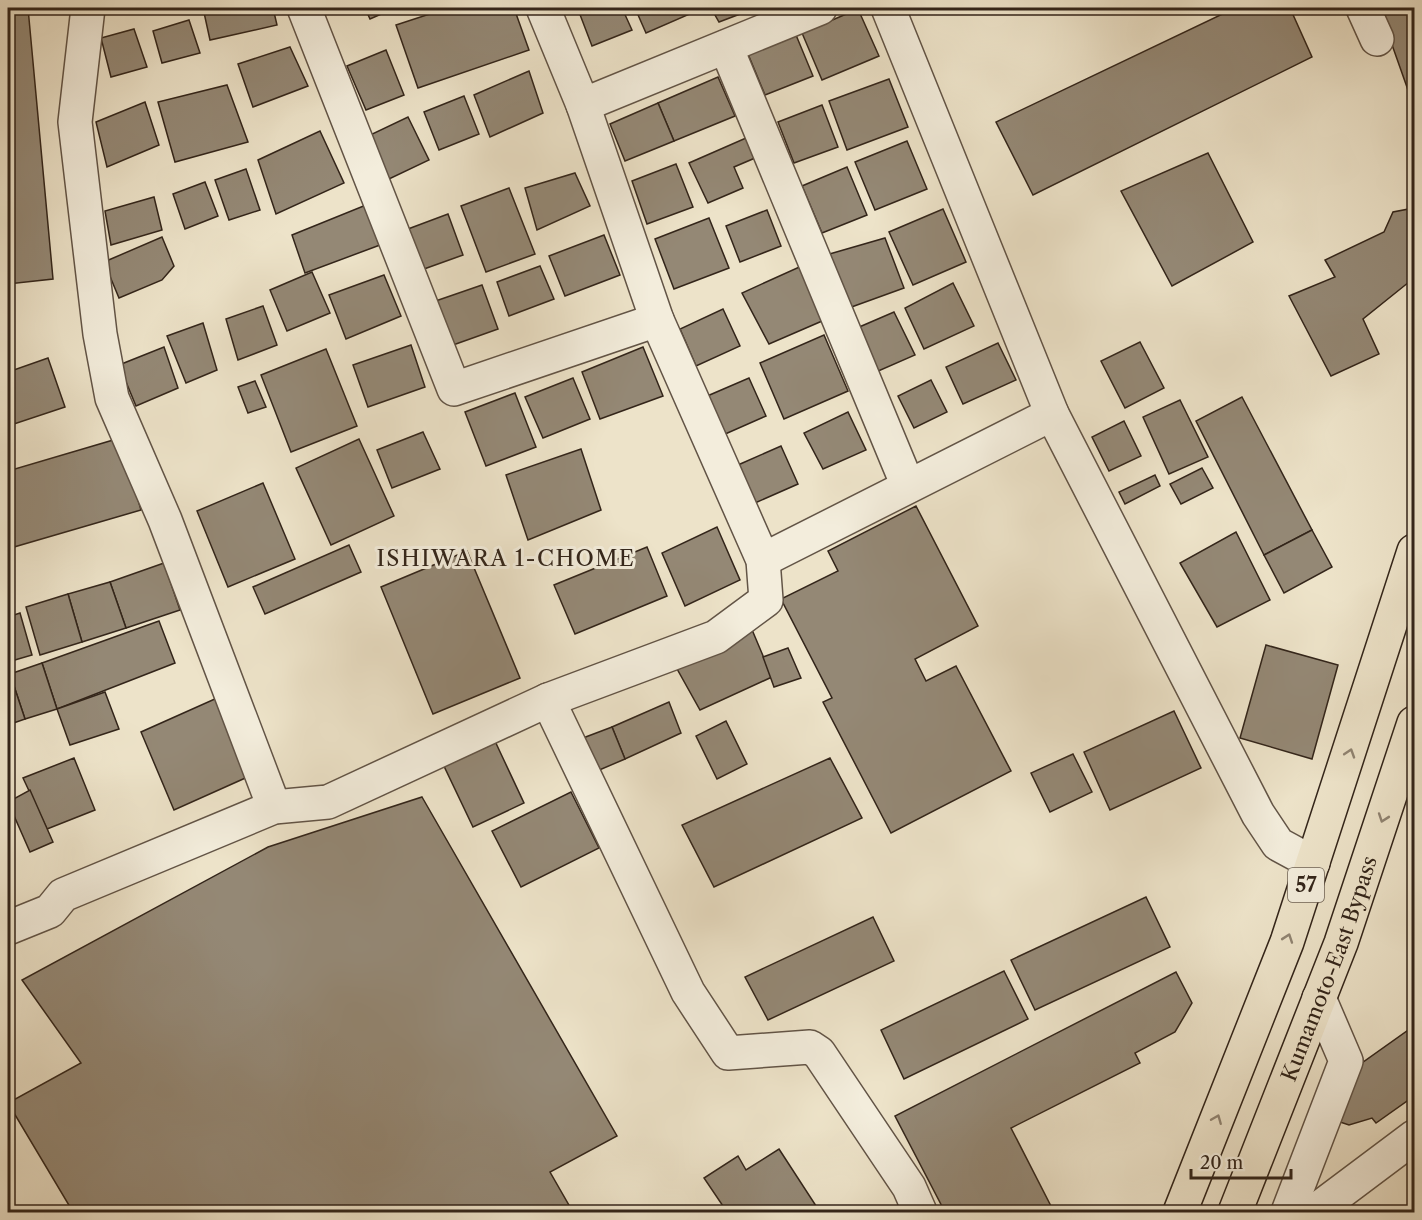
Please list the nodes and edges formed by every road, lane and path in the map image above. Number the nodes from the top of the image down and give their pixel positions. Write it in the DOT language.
graph roads {
  1 [pos="91,8"];
  2 [pos="304,8"];
  3 [pos="543,8"];
  4 [pos="820,8"];
  5 [pos="888,8"];
  6 [pos="1363,8"];
  7 [pos="1377,39"];
  8 [pos="726,47"];
  9 [pos="583,105"];
  10 [pos="657,320"];
  11 [pos="1052,414"];
  12 [pos="908,486"];
  13 [pos="1414,551"];
  14 [pos="763,560"];
  15 [pos="548,700"];
  16 [pos="1414,723"];
  17 [pos="274,807"];
  18 [pos="1313,863"];
  19 [pos="8,928"];
  20 [pos="1319,998"];
  21 [pos="1414,1137"];
  22 [pos="920,1212"];
  23 [pos="1180,1212"];
  24 [pos="1235,1212"];
  25 [pos="1288,1212"];
  26 [pos="1314,1212"];
  1 -- 17 [label="street"];
  2 -- 10 [label="street"];
  3 -- 9 [label="street"];
  4 -- 8 [label="street"];
  5 -- 11 [label="street"];
  6 -- 7 [label="street"];
  8 -- 9 [label="street"];
  8 -- 12 [label="street"];
  9 -- 10 [label="street"];
  10 -- 14 [label="street"];
  11 -- 12 [label="street"];
  11 -- 18 [label="street"];
  12 -- 14 [label="street"];
  18 -- 13 [label="highway, 57, one-way"];
  14 -- 15 [label="street"];
  15 -- 17 [label="street"];
  15 -- 22 [label="street"];
  16 -- 20 [label="highway, Kumamoto-East Bypass / 57, one-way"];
  17 -- 19 [label="street"];
  23 -- 18 [label="highway, 57, one-way"];
  20 -- 24 [label="highway, Kumamoto-East Bypass / 57"];
  20 -- 25 [label="street"];
  21 -- 26 [label="street"];
}
